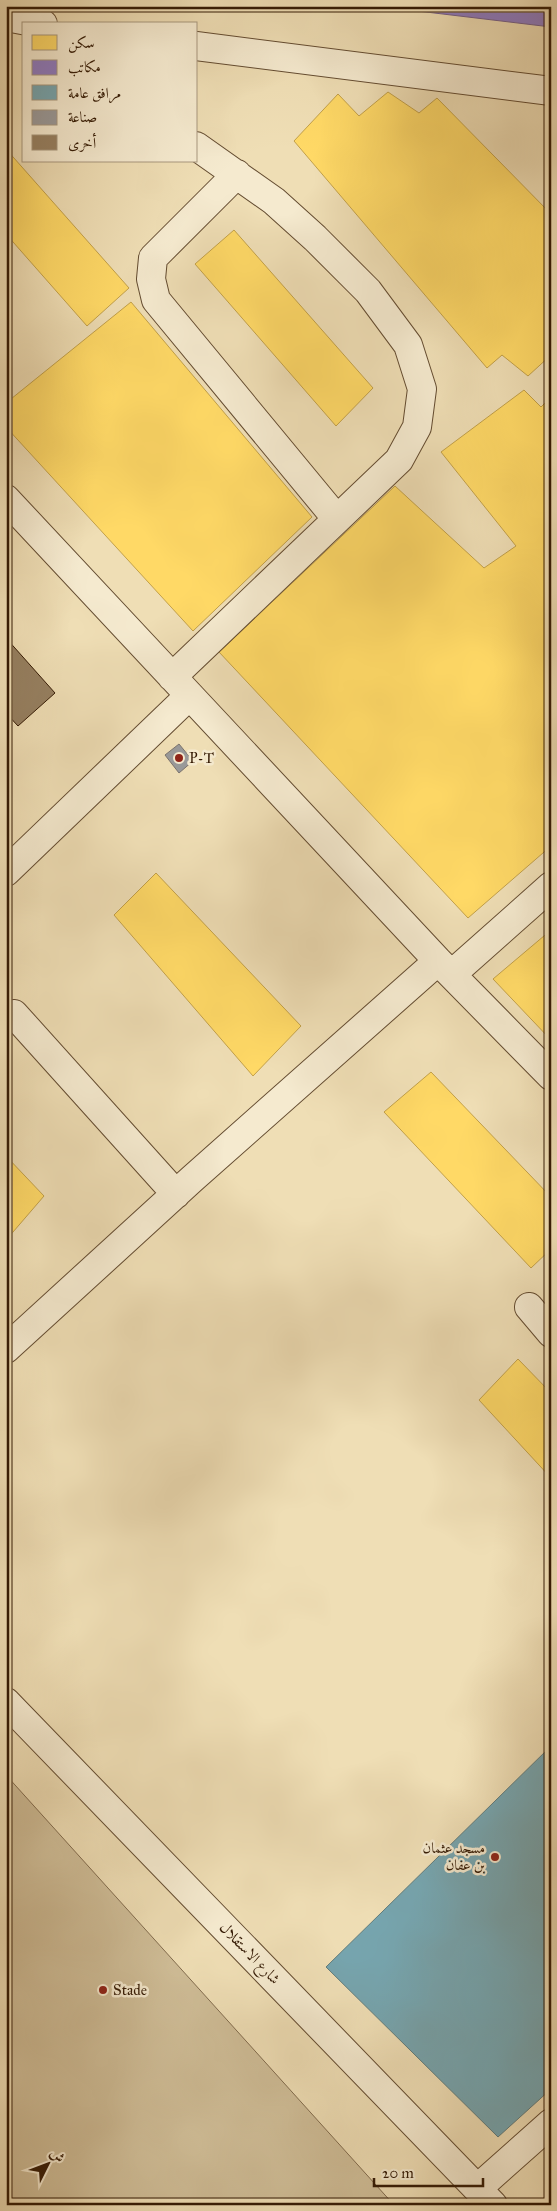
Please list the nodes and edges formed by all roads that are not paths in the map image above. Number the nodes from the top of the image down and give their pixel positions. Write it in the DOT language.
graph roads {
  1 [pos="6,17"];
  2 [pos="32,22"];
  3 [pos="198,46"];
  4 [pos="551,90"];
  5 [pos="198,147"];
  6 [pos="237,174"];
  7 [pos="6,499"];
  8 [pos="336,518"];
  9 [pos="181,686"];
  10 [pos="6,872"];
  11 [pos="551,886"];
  12 [pos="445,968"];
  13 [pos="14,1014"];
  14 [pos="551,1076"];
  15 [pos="176,1194"];
  16 [pos="529,1307"];
  17 [pos="551,1333"];
  18 [pos="6,1349"];
  19 [pos="6,1702"];
  20 [pos="551,2123"];
  21 [pos="485,2196"];
  1 -- 2 [label="street"];
  3 -- 4 [label="street"];
  5 -- 6 [label="street"];
  6 -- 8 [label="street"];
  6 -- 8 [label="street"];
  7 -- 9 [label="street"];
  8 -- 9 [label="street"];
  9 -- 10 [label="street"];
  9 -- 12 [label="street"];
  11 -- 12 [label="street"];
  12 -- 14 [label="street"];
  12 -- 15 [label="street"];
  13 -- 15 [label="street"];
  15 -- 18 [label="street"];
  16 -- 17 [label="street"];
  19 -- 21 [label="street, شارع الاستقلال"];
  20 -- 21 [label="street"];
}
